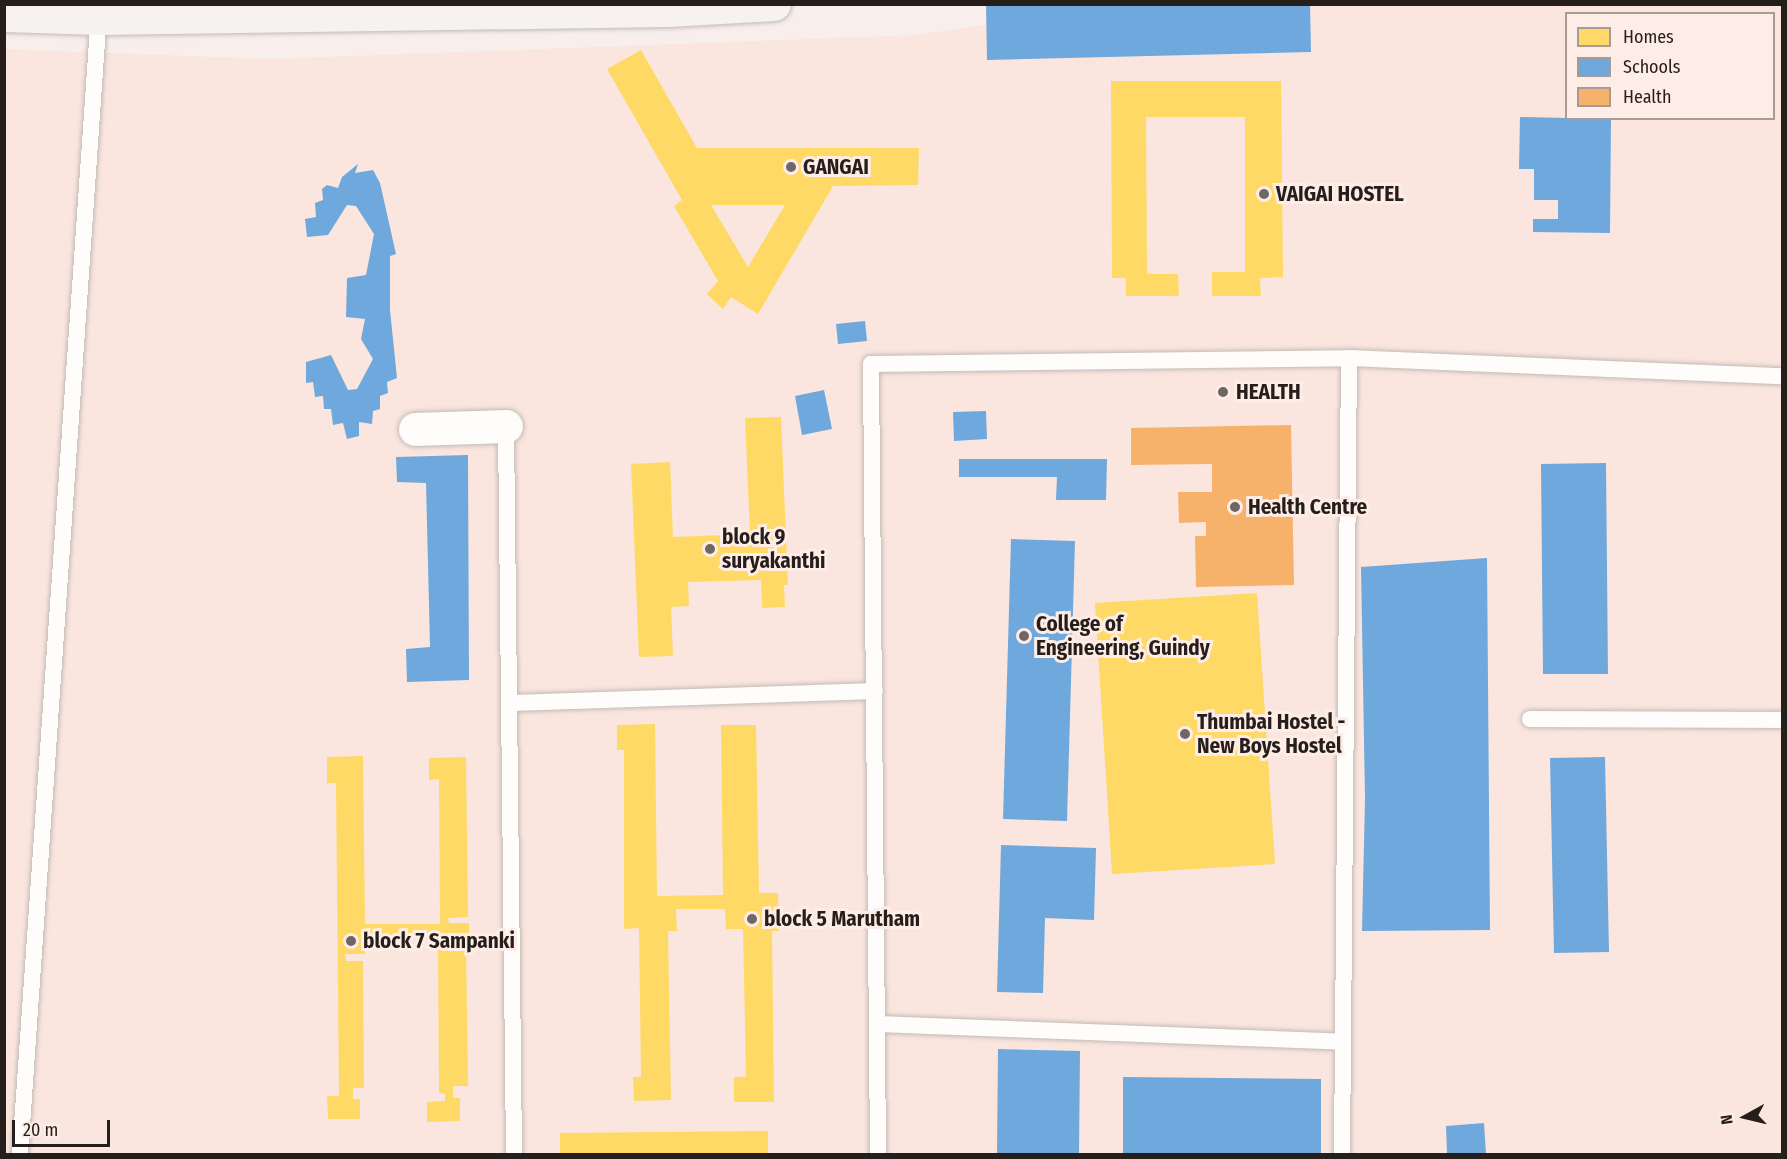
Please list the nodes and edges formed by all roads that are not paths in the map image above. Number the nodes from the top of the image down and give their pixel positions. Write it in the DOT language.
graph roads {
  1 [pos="774,4"];
  2 [pos="668,7"];
  3 [pos="99,11"];
  4 [pos="4,15"];
  5 [pos="1349,358"];
  6 [pos="1782,376"];
  7 [pos="506,426"];
  8 [pos="415,429"];
  9 [pos="875,691"];
  10 [pos="512,703"];
  11 [pos="1530,719"];
  12 [pos="1782,720"];
  13 [pos="879,1024"];
  14 [pos="1343,1042"];
  15 [pos="20,1155"];
  16 [pos="514,1155"];
  17 [pos="878,1155"];
  18 [pos="1342,1155"];
  1 -- 2 [label="main road"];
  2 -- 3 [label="main road"];
  3 -- 4 [label="main road"];
  3 -- 15 [label="lane"];
  5 -- 6 [label="lane"];
  5 -- 9 [label="lane"];
  5 -- 14 [label="lane"];
  7 -- 8 [label="street"];
  7 -- 10 [label="lane"];
  9 -- 10 [label="lane"];
  9 -- 13 [label="lane"];
  10 -- 16 [label="lane"];
  11 -- 12 [label="lane"];
  13 -- 14 [label="lane"];
  13 -- 17 [label="lane"];
  14 -- 18 [label="lane"];
}
